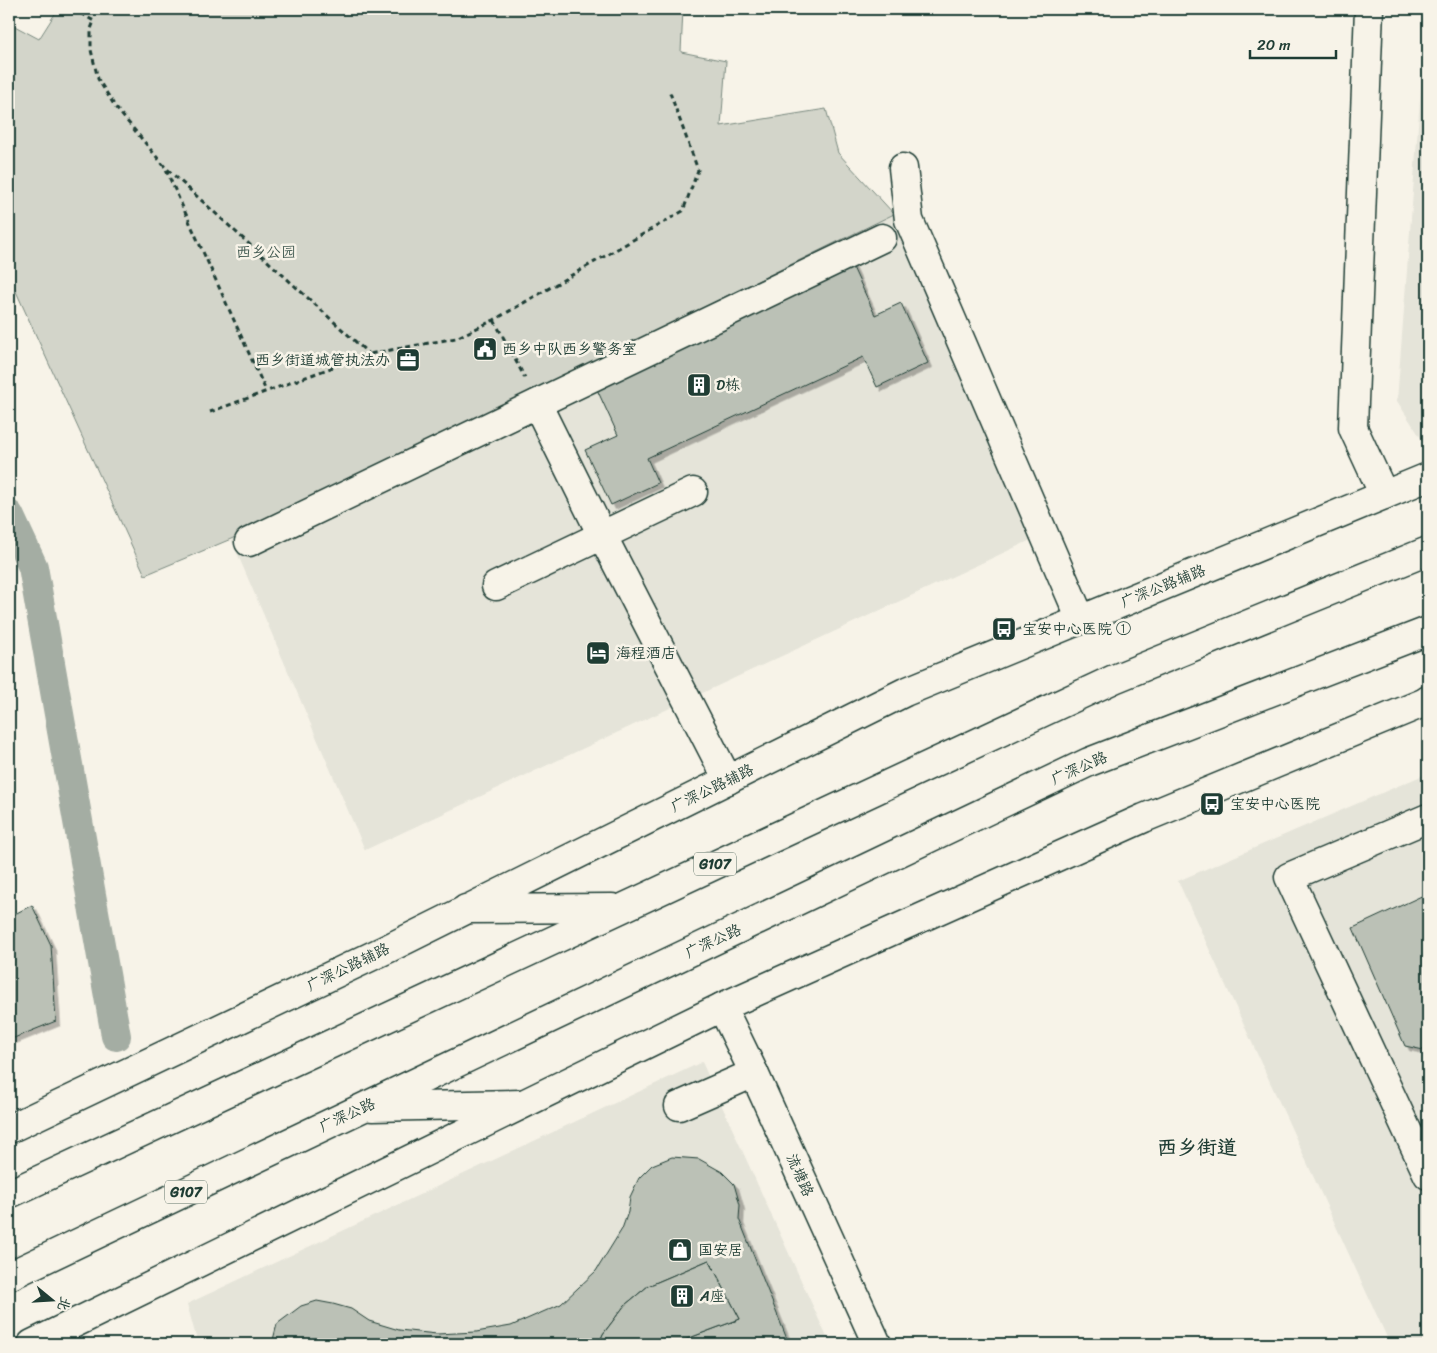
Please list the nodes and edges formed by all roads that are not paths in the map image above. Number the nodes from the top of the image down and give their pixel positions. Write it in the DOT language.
graph roads {
  1 [pos="1370,9"];
  2 [pos="903,168"];
  3 [pos="882,238"];
  4 [pos="537,404"];
  5 [pos="1428,477"];
  6 [pos="693,492"];
  7 [pos="1384,495"];
  8 [pos="602,535"];
  9 [pos="249,542"];
  10 [pos="1428,551"];
  11 [pos="496,586"];
  12 [pos="1080,620"];
  13 [pos="1428,631"];
  14 [pos="1428,700"];
  15 [pos="728,780"];
  16 [pos="1428,818"];
  17 [pos="622,908"];
  18 [pos="466,909"];
  19 [pos="722,1007"];
  20 [pos="754,1072"];
  21 [pos="522,1104"];
  22 [pos="679,1106"];
  23 [pos="363,1107"];
  24 [pos="9,1129"];
  25 [pos="1428,1174"];
  26 [pos="9,1194"];
  27 [pos="9,1276"];
  28 [pos="32,1344"];
  29 [pos="877,1344"];
  1 -- 7 [label="main road"];
  2 -- 12 [label="main road"];
  3 -- 4 [label="main road"];
  4 -- 8 [label="main road"];
  4 -- 9 [label="main road"];
  5 -- 7 [label="main road, 广深公路辅路"];
  6 -- 8 [label="main road"];
  7 -- 12 [label="main road, 广深公路辅路"];
  8 -- 11 [label="main road"];
  8 -- 15 [label="main road"];
  10 -- 17 [label="main road, G107"];
  12 -- 15 [label="main road, 广深公路辅路"];
  13 -- 23 [label="main road, 广深公路 / G107"];
  14 -- 19 [label="main road"];
  15 -- 18 [label="main road, 广深公路辅路"];
  16 -- 25 [label="main road"];
  17 -- 18 [label="main road"];
  17 -- 26 [label="main road, G107"];
  18 -- 24 [label="main road, 广深公路辅路"];
  19 -- 20 [label="main road, 流塘路"];
  19 -- 21 [label="main road"];
  20 -- 22 [label="main road"];
  20 -- 29 [label="main road, 流塘路"];
  21 -- 23 [label="main road"];
  21 -- 28 [label="main road"];
  23 -- 27 [label="main road, 广深公路 / G107"];
}
